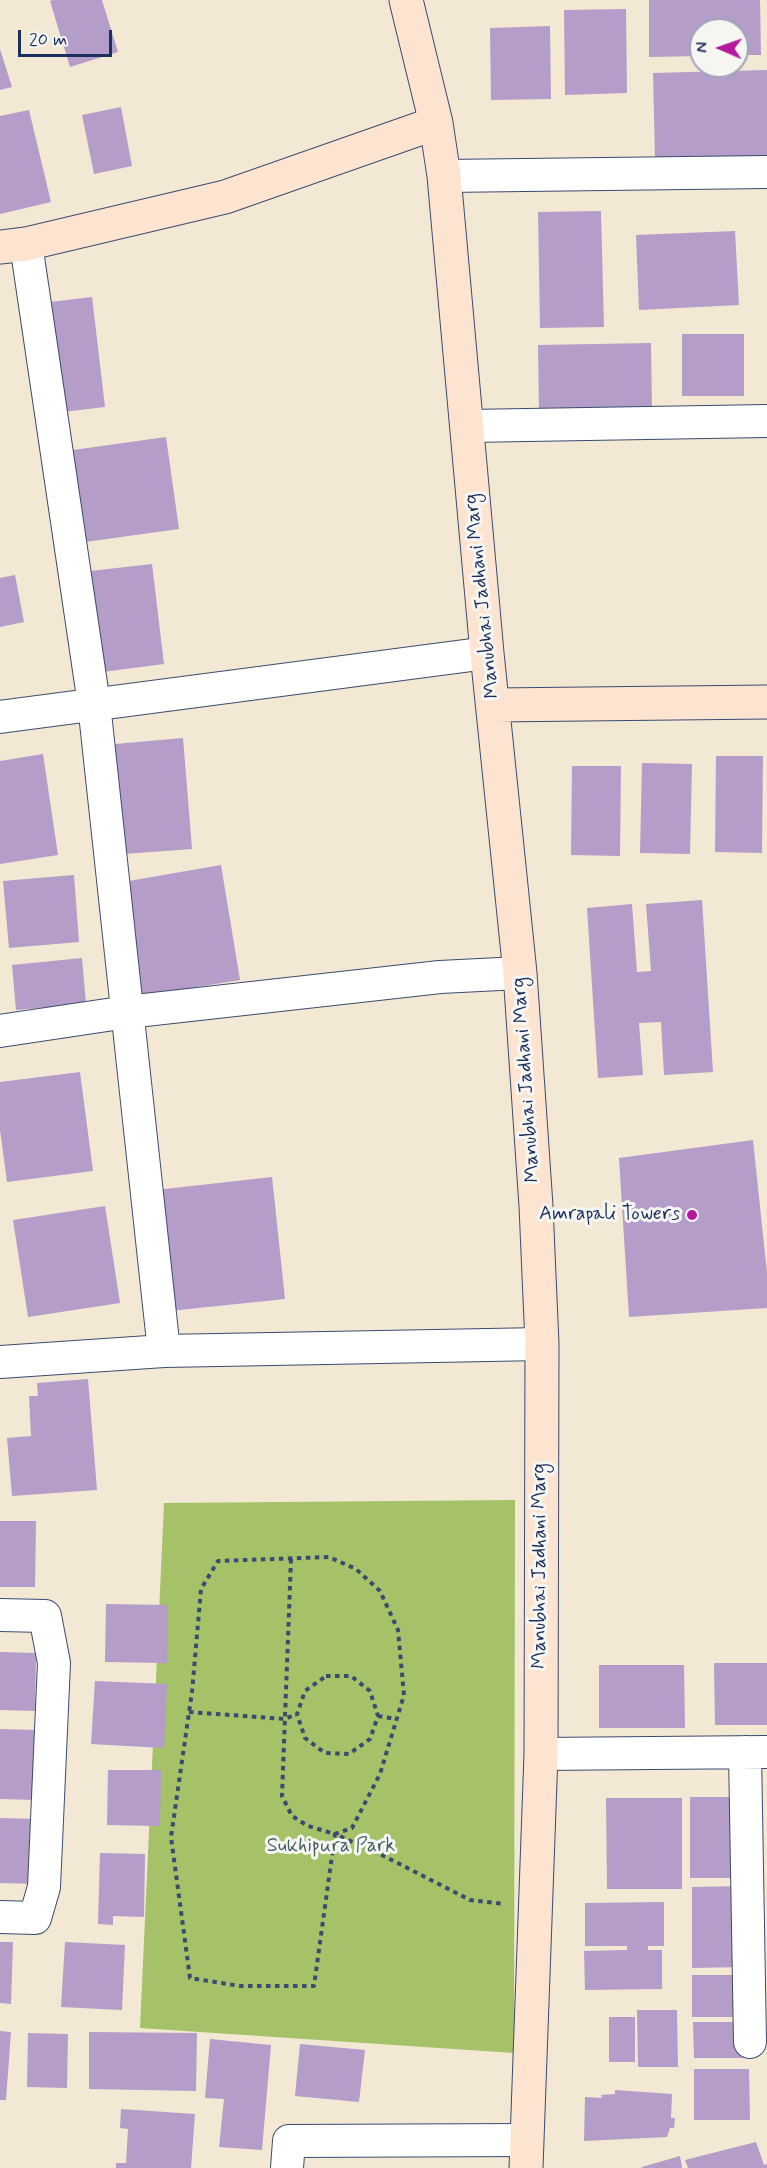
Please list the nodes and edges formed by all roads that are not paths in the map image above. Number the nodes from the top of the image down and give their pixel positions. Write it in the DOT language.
graph roads {
  1 [pos="413,1"];
  2 [pos="436,123"];
  3 [pos="767,172"];
  4 [pos="444,176"];
  5 [pos="13,246"];
  6 [pos="767,421"];
  7 [pos="467,426"];
  8 [pos="487,653"];
  9 [pos="767,702"];
  10 [pos="94,704"];
  11 [pos="494,705"];
  12 [pos="0,717"];
  13 [pos="520,973"];
  14 [pos="127,1012"];
  15 [pos="0,1030"];
  16 [pos="542,1344"];
  17 [pos="164,1351"];
  18 [pos="0,1362"];
  19 [pos="0,1615"];
  20 [pos="756,1752"];
  21 [pos="541,1754"];
  22 [pos="0,1917"];
  23 [pos="758,1938"];
  24 [pos="750,2042"];
  25 [pos="527,2154"];
  26 [pos="287,2168"];
  1 -- 2 [label="street, Manubhai Jadhani Marg"];
  2 -- 4 [label="street, Manubhai Jadhani Marg"];
  2 -- 5 [label="street"];
  3 -- 4 [label="street"];
  4 -- 7 [label="street, Manubhai Jadhani Marg"];
  5 -- 10 [label="street"];
  6 -- 7 [label="street"];
  7 -- 8 [label="street, Manubhai Jadhani Marg"];
  8 -- 10 [label="street"];
  8 -- 11 [label="street, Manubhai Jadhani Marg"];
  9 -- 11 [label="street"];
  10 -- 12 [label="street"];
  10 -- 14 [label="street"];
  11 -- 13 [label="street, Manubhai Jadhani Marg"];
  13 -- 14 [label="street"];
  13 -- 16 [label="street, Manubhai Jadhani Marg"];
  14 -- 15 [label="street"];
  14 -- 17 [label="street"];
  16 -- 17 [label="street"];
  16 -- 21 [label="street, Manubhai Jadhani Marg"];
  17 -- 18 [label="street"];
  19 -- 22 [label="street"];
  20 -- 21 [label="street"];
  20 -- 23 [label="street"];
  21 -- 25 [label="street, Manubhai Jadhani Marg"];
  23 -- 24 [label="street"];
  25 -- 26 [label="street"];
}
